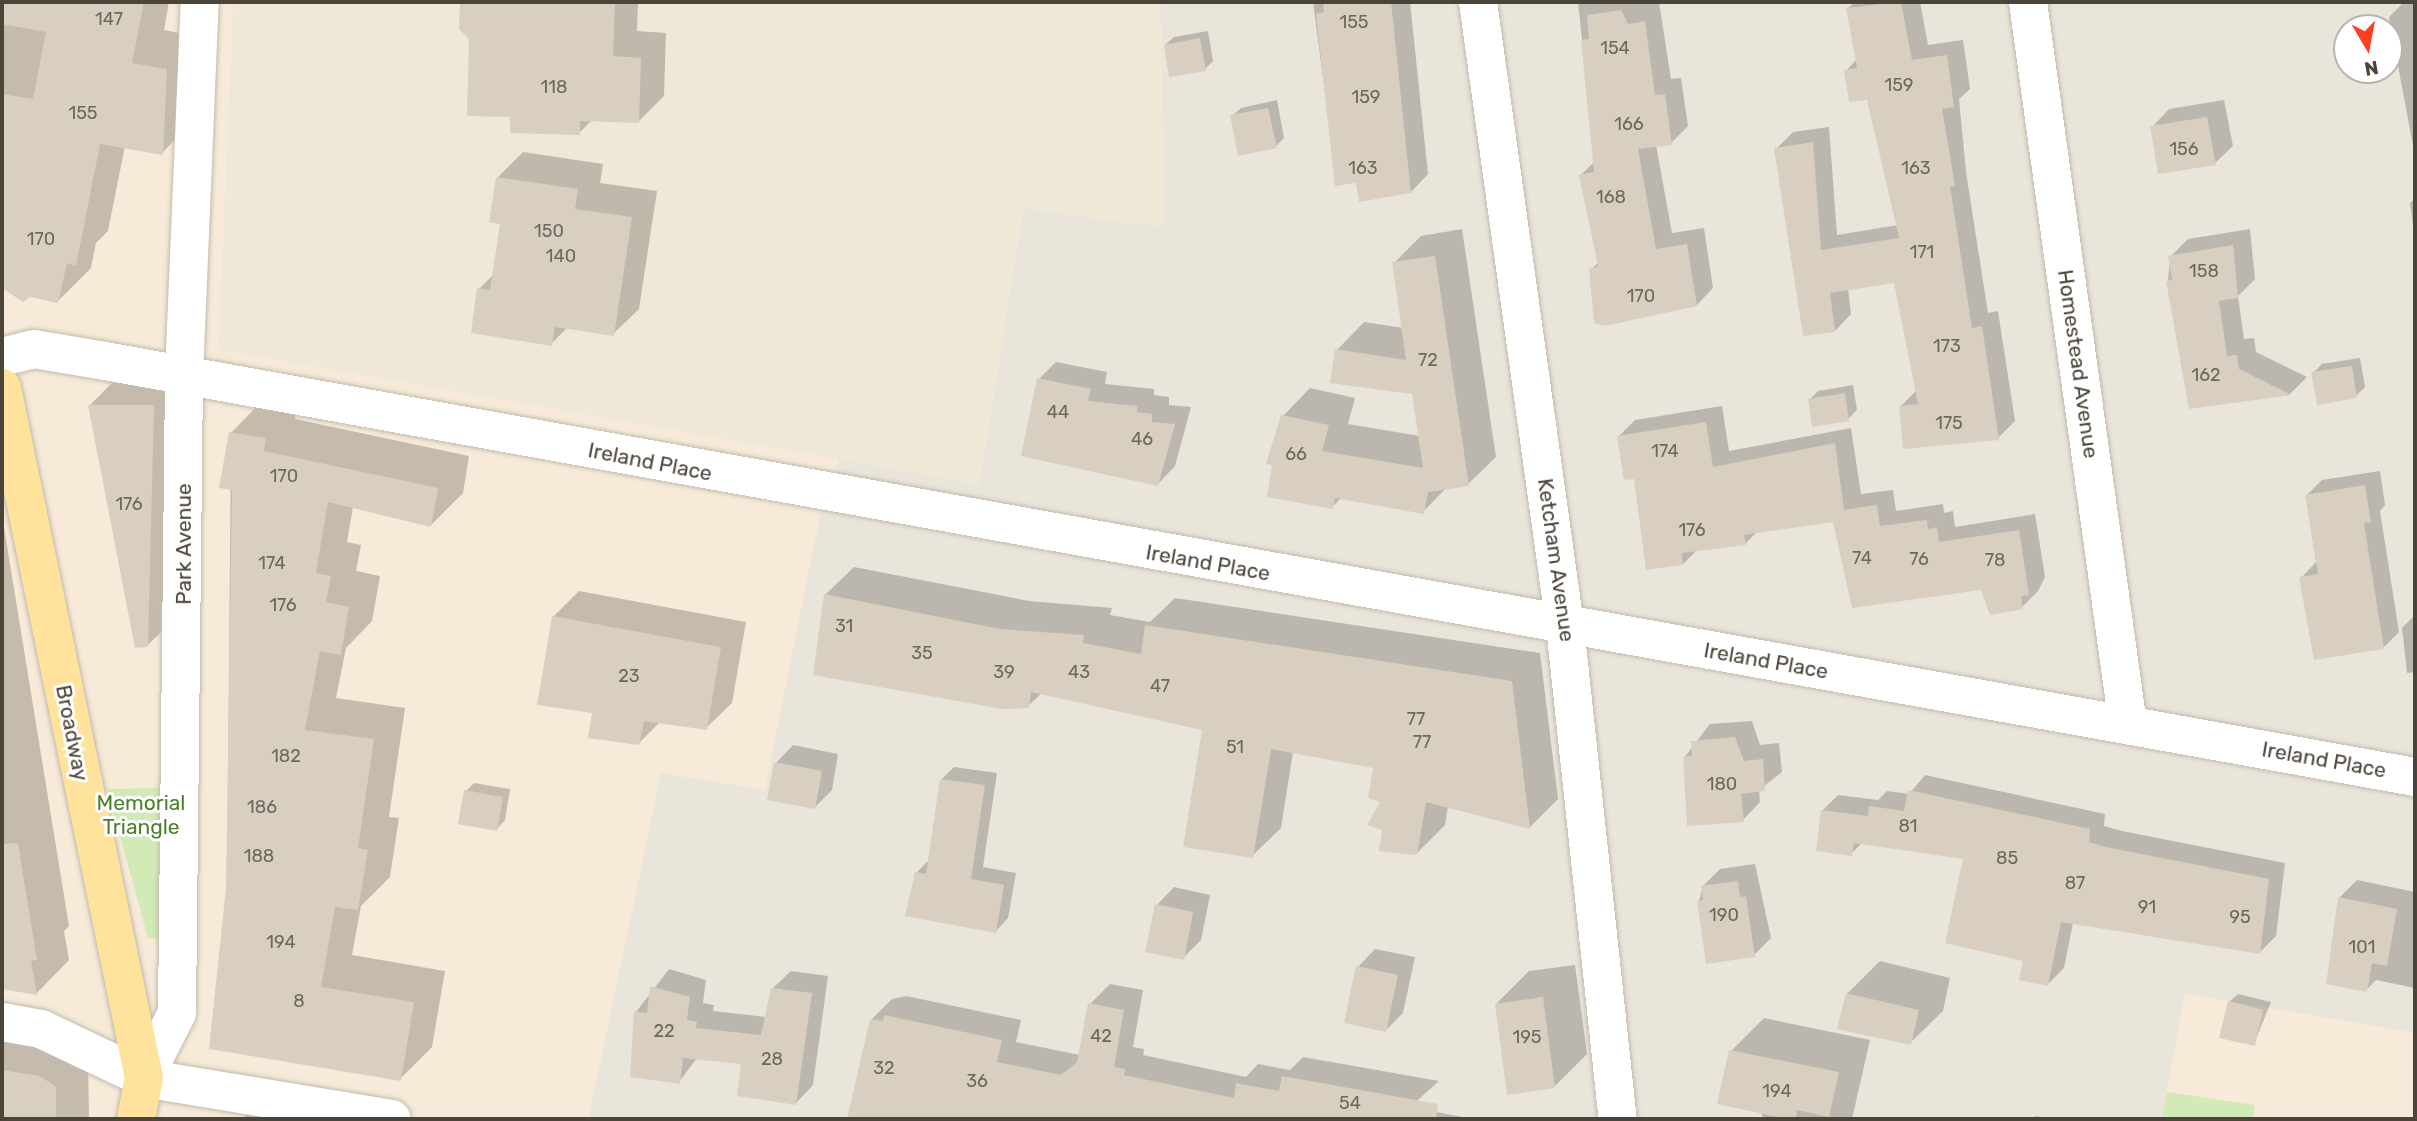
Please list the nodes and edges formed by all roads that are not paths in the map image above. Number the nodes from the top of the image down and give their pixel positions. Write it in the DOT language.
graph roads {
  1 [pos="200,2"];
  2 [pos="1478,2"];
  3 [pos="2028,2"];
  4 [pos="2,357"];
  5 [pos="184,376"];
  6 [pos="2,388"];
  7 [pos="1565,625"];
  8 [pos="2128,725"];
  9 [pos="2415,776"];
  10 [pos="2,1022"];
  11 [pos="144,1078"];
  12 [pos="136,1119"];
  13 [pos="392,1119"];
  14 [pos="1618,1119"];
  1 -- 5 [label="street, Park Avenue"];
  2 -- 7 [label="street, Ketcham Avenue"];
  3 -- 8 [label="street, Homestead Avenue"];
  4 -- 5 [label="street, Ireland Place"];
  5 -- 7 [label="street, Ireland Place"];
  5 -- 11 [label="street, Park Avenue"];
  6 -- 11 [label="main road, Broadway"];
  7 -- 8 [label="street, Ireland Place"];
  7 -- 14 [label="street, Ketcham Avenue"];
  8 -- 9 [label="street, Ireland Place"];
  10 -- 11 [label="street"];
  11 -- 12 [label="main road, Broadway"];
  11 -- 13 [label="street"];
}
